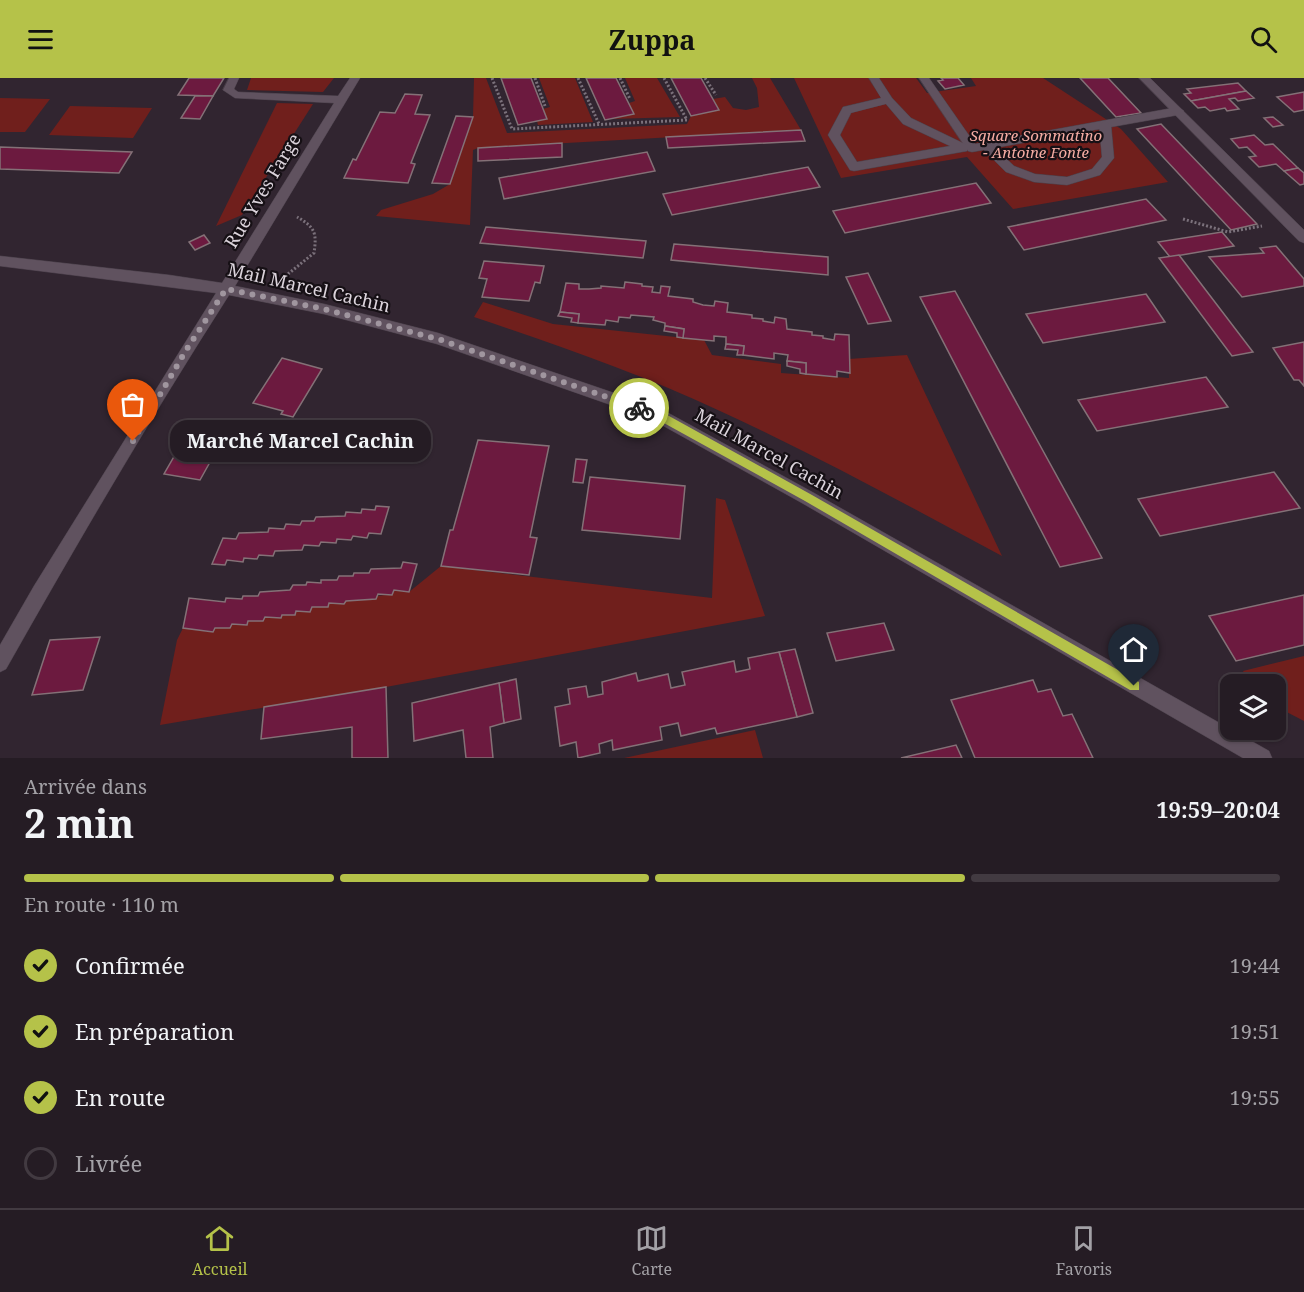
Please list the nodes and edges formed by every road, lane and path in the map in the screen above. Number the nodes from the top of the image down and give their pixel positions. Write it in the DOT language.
graph roads {
  1 [pos="234,78"];
  2 [pos="355,78"];
  3 [pos="492,78"];
  4 [pos="535,78"];
  5 [pos="578,78"];
  6 [pos="620,78"];
  7 [pos="664,78"];
  8 [pos="705,78"];
  9 [pos="874,78"];
  10 [pos="924,78"];
  11 [pos="1144,78"];
  12 [pos="716,95"];
  13 [pos="630,99"];
  14 [pos="341,100"];
  15 [pos="888,100"];
  16 [pos="545,106"];
  17 [pos="1178,111"];
  18 [pos="599,124"];
  19 [pos="1105,126"];
  20 [pos="986,146"];
  21 [pos="967,148"];
  22 [pos="297,217"];
  23 [pos="1183,219"];
  24 [pos="1263,225"];
  25 [pos="1304,238"];
  26 [pos="0,261"];
  27 [pos="288,274"];
  28 [pos="226,289"];
  29 [pos="0,663"];
  30 [pos="1262,758"];
  1 -- 14 [label="street"];
  2 -- 14 [label="street, Rue Yves Farge"];
  3 -- 18 [label="path"];
  4 -- 16 [label="path"];
  5 -- 18 [label="path"];
  6 -- 13 [label="path"];
  7 -- 18 [label="path"];
  8 -- 12 [label="path"];
  9 -- 15 [label="street"];
  10 -- 21 [label="street"];
  11 -- 17 [label="street"];
  14 -- 28 [label="street, Rue Yves Farge"];
  15 -- 21 [label="street"];
  15 -- 21 [label="street"];
  17 -- 19 [label="street"];
  17 -- 25 [label="street"];
  19 -- 20 [label="street"];
  19 -- 20 [label="street"];
  20 -- 21 [label="street"];
  22 -- 27 [label="path"];
  23 -- 24 [label="path"];
  26 -- 28 [label="street, Mail Marcel Cachin"];
  28 -- 29 [label="street, Rue Yves Farge"];
  28 -- 30 [label="street, Mail Marcel Cachin"];
}
